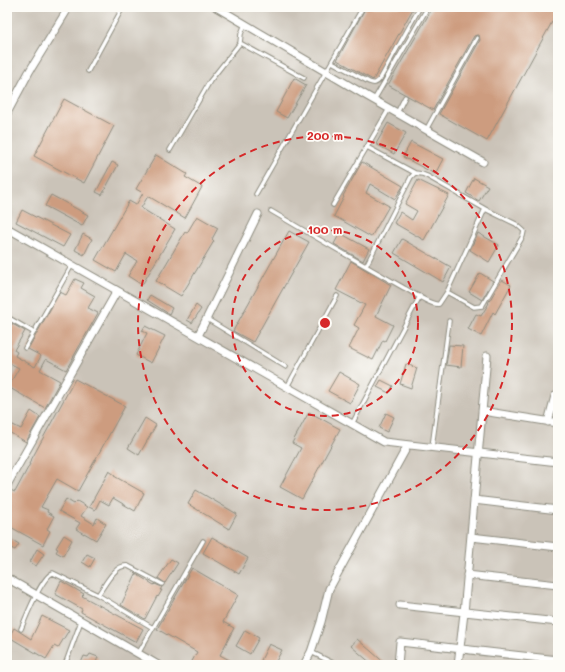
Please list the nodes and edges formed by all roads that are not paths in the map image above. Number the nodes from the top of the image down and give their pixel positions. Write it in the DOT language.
graph roads {
  1 [pos="69,7"];
  2 [pos="123,7"];
  3 [pos="216,7"];
  4 [pos="363,7"];
  5 [pos="420,7"];
  6 [pos="428,7"];
  7 [pos="245,24"];
  8 [pos="477,38"];
  9 [pos="240,43"];
  10 [pos="332,62"];
  11 [pos="88,71"];
  12 [pos="326,72"];
  13 [pos="7,74"];
  14 [pos="304,78"];
  15 [pos="7,85"];
  16 [pos="405,97"];
  17 [pos="374,100"];
  18 [pos="389,109"];
  19 [pos="7,113"];
  20 [pos="397,113"];
  21 [pos="426,130"];
  22 [pos="367,147"];
  23 [pos="170,150"];
  24 [pos="482,162"];
  25 [pos="415,173"];
  26 [pos="256,194"];
  27 [pos="333,205"];
  28 [pos="485,209"];
  29 [pos="271,211"];
  30 [pos="258,214"];
  31 [pos="7,228"];
  32 [pos="72,265"];
  33 [pos="366,266"];
  34 [pos="117,291"];
  35 [pos="447,292"];
  36 [pos="337,296"];
  37 [pos="420,296"];
  38 [pos="7,318"];
  39 [pos="207,318"];
  40 [pos="448,320"];
  41 [pos="33,332"];
  42 [pos="198,336"];
  43 [pos="24,348"];
  44 [pos="487,356"];
  45 [pos="286,368"];
  46 [pos="287,386"];
  47 [pos="555,396"];
  48 [pos="482,411"];
  49 [pos="548,422"];
  50 [pos="558,423"];
  51 [pos="352,424"];
  52 [pos="408,445"];
  53 [pos="432,447"];
  54 [pos="478,453"];
  55 [pos="558,462"];
  56 [pos="7,485"];
  57 [pos="474,500"];
  58 [pos="558,510"];
  59 [pos="471,537"];
  60 [pos="203,541"];
  61 [pos="558,547"];
  62 [pos="467,575"];
  63 [pos="7,578"];
  64 [pos="162,584"];
  65 [pos="558,584"];
  66 [pos="36,595"];
  67 [pos="98,595"];
  68 [pos="400,605"];
  69 [pos="464,612"];
  70 [pos="81,621"];
  71 [pos="558,622"];
  72 [pos="153,628"];
  73 [pos="21,629"];
  74 [pos="460,648"];
  75 [pos="311,652"];
  76 [pos="138,654"];
  77 [pos="558,660"];
  78 [pos="65,665"];
  79 [pos="158,665"];
  80 [pos="304,665"];
  81 [pos="337,665"];
  82 [pos="398,665"];
  83 [pos="458,665"];
  1 -- 19 [label="street"];
  2 -- 11 [label="lane"];
  3 -- 7 [label="street"];
  4 -- 10 [label="lane"];
  5 -- 10 [label="lane"];
  6 -- 17 [label="lane"];
  7 -- 9 [label="lane"];
  7 -- 12 [label="street"];
  8 -- 21 [label="lane"];
  9 -- 14 [label="lane"];
  9 -- 23 [label="lane"];
  10 -- 12 [label="lane"];
  12 -- 17 [label="street"];
  12 -- 26 [label="lane"];
  13 -- 15 [label="lane"];
  16 -- 20 [label="lane"];
  17 -- 18 [label="street"];
  18 -- 20 [label="street"];
  18 -- 22 [label="lane"];
  20 -- 21 [label="street"];
  21 -- 24 [label="street"];
  22 -- 25 [label="lane"];
  22 -- 27 [label="lane"];
  25 -- 28 [label="lane"];
  25 -- 33 [label="lane"];
  28 -- 35 [label="lane"];
  28 -- 35 [label="lane"];
  29 -- 33 [label="lane"];
  30 -- 39 [label="street"];
  31 -- 32 [label="street"];
  32 -- 34 [label="street"];
  32 -- 41 [label="lane"];
  33 -- 37 [label="lane"];
  34 -- 42 [label="street"];
  34 -- 56 [label="street"];
  35 -- 37 [label="lane"];
  36 -- 46 [label="lane"];
  37 -- 51 [label="lane"];
  38 -- 41 [label="lane"];
  39 -- 42 [label="street"];
  39 -- 45 [label="lane"];
  40 -- 53 [label="lane"];
  41 -- 43 [label="lane"];
  42 -- 46 [label="street"];
  44 -- 48 [label="street"];
  46 -- 51 [label="street"];
  47 -- 49 [label="street"];
  48 -- 49 [label="street"];
  48 -- 54 [label="street"];
  49 -- 50 [label="street"];
  51 -- 52 [label="street"];
  52 -- 53 [label="street"];
  52 -- 75 [label="street"];
  53 -- 54 [label="street"];
  54 -- 55 [label="street"];
  54 -- 57 [label="street"];
  57 -- 58 [label="street"];
  57 -- 59 [label="street"];
  59 -- 61 [label="street"];
  59 -- 62 [label="street"];
  60 -- 72 [label="lane"];
  62 -- 65 [label="street"];
  62 -- 69 [label="street"];
  63 -- 66 [label="street"];
  64 -- 67 [label="lane"];
  66 -- 67 [label="lane"];
  66 -- 70 [label="street"];
  66 -- 73 [label="lane"];
  67 -- 72 [label="lane"];
  68 -- 69 [label="street"];
  69 -- 71 [label="street"];
  69 -- 74 [label="street"];
  70 -- 76 [label="street"];
  70 -- 78 [label="lane"];
  72 -- 76 [label="lane"];
  74 -- 77 [label="street"];
  74 -- 82 [label="street"];
  74 -- 83 [label="street"];
  75 -- 80 [label="street"];
  75 -- 81 [label="lane"];
  76 -- 79 [label="street"];
}
